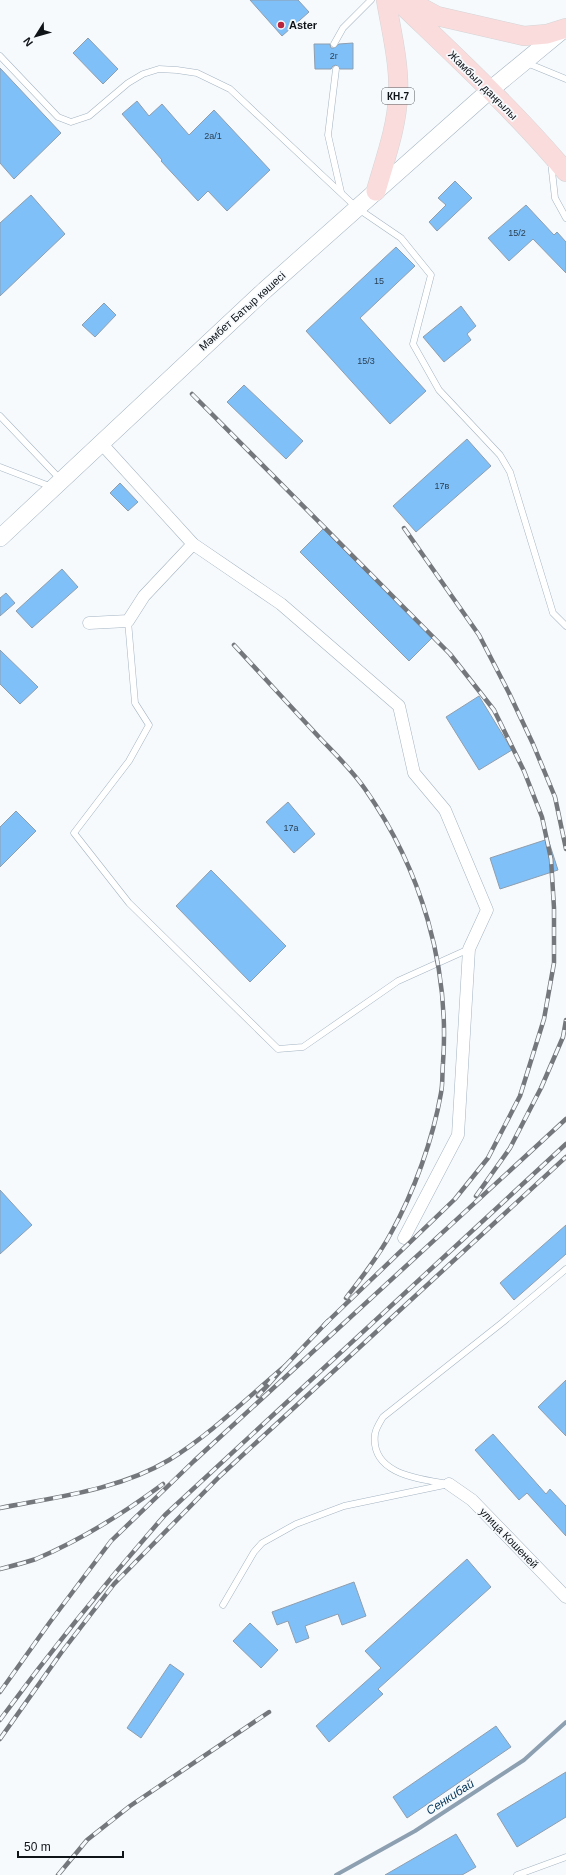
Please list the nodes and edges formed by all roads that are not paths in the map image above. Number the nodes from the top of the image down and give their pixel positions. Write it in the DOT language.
graph roads {
  1 [pos="371,0"];
  2 [pos="386,0"];
  3 [pos="397,0"];
  4 [pos="407,0"];
  5 [pos="566,28"];
  6 [pos="334,44"];
  7 [pos="0,56"];
  8 [pos="524,62"];
  9 [pos="336,69"];
  10 [pos="566,79"];
  11 [pos="490,90"];
  12 [pos="550,153"];
  13 [pos="566,172"];
  14 [pos="376,190"];
  15 [pos="341,192"];
  16 [pos="357,208"];
  17 [pos="566,218"];
  18 [pos="0,416"];
  19 [pos="101,443"];
  20 [pos="0,467"];
  21 [pos="57,484"];
  22 [pos="0,538"];
  23 [pos="193,544"];
  24 [pos="128,621"];
  25 [pos="89,622"];
  26 [pos="566,626"];
  27 [pos="469,948"];
  28 [pos="404,1238"];
  29 [pos="566,1269"];
  30 [pos="449,1484"];
  31 [pos="566,1597"];
  32 [pos="223,1605"];
  33 [pos="566,1857"];
  34 [pos="517,1875"];
  1 -- 6 [label="lane"];
  2 -- 14 [label="main road, КН-7"];
  3 -- 11 [label="main road, Жамбыл даңғылы"];
  4 -- 5 [label="main road"];
  5 -- 8 [label="main road, Мәмбет Батыр көшесі"];
  7 -- 15 [label="lane"];
  8 -- 10 [label="lane"];
  8 -- 11 [label="main road, Мәмбет Батыр көшесі"];
  9 -- 15 [label="lane"];
  11 -- 12 [label="main road, Жамбыл даңғылы"];
  11 -- 14 [label="main road, Мәмбет Батыр көшесі / КН-7"];
  12 -- 13 [label="main road, Жамбыл даңғылы"];
  12 -- 17 [label="lane"];
  14 -- 16 [label="main road, Мәмбет Батыр көшесі / КН-7"];
  15 -- 16 [label="lane"];
  16 -- 19 [label="main road, Мәмбет Батыр көшесі / КН-7"];
  16 -- 26 [label="lane"];
  18 -- 21 [label="lane"];
  19 -- 21 [label="main road, Мәмбет Батыр көшесі / КН-7"];
  19 -- 23 [label="street"];
  20 -- 21 [label="lane"];
  21 -- 22 [label="main road, Мәмбет Батыр көшесі / КН-7"];
  23 -- 24 [label="street"];
  23 -- 27 [label="street"];
  24 -- 25 [label="street"];
  24 -- 27 [label="lane"];
  27 -- 28 [label="street"];
  29 -- 30 [label="lane"];
  30 -- 31 [label="street, улица Кошеней"];
  30 -- 32 [label="lane"];
  33 -- 34 [label="lane"];
}
